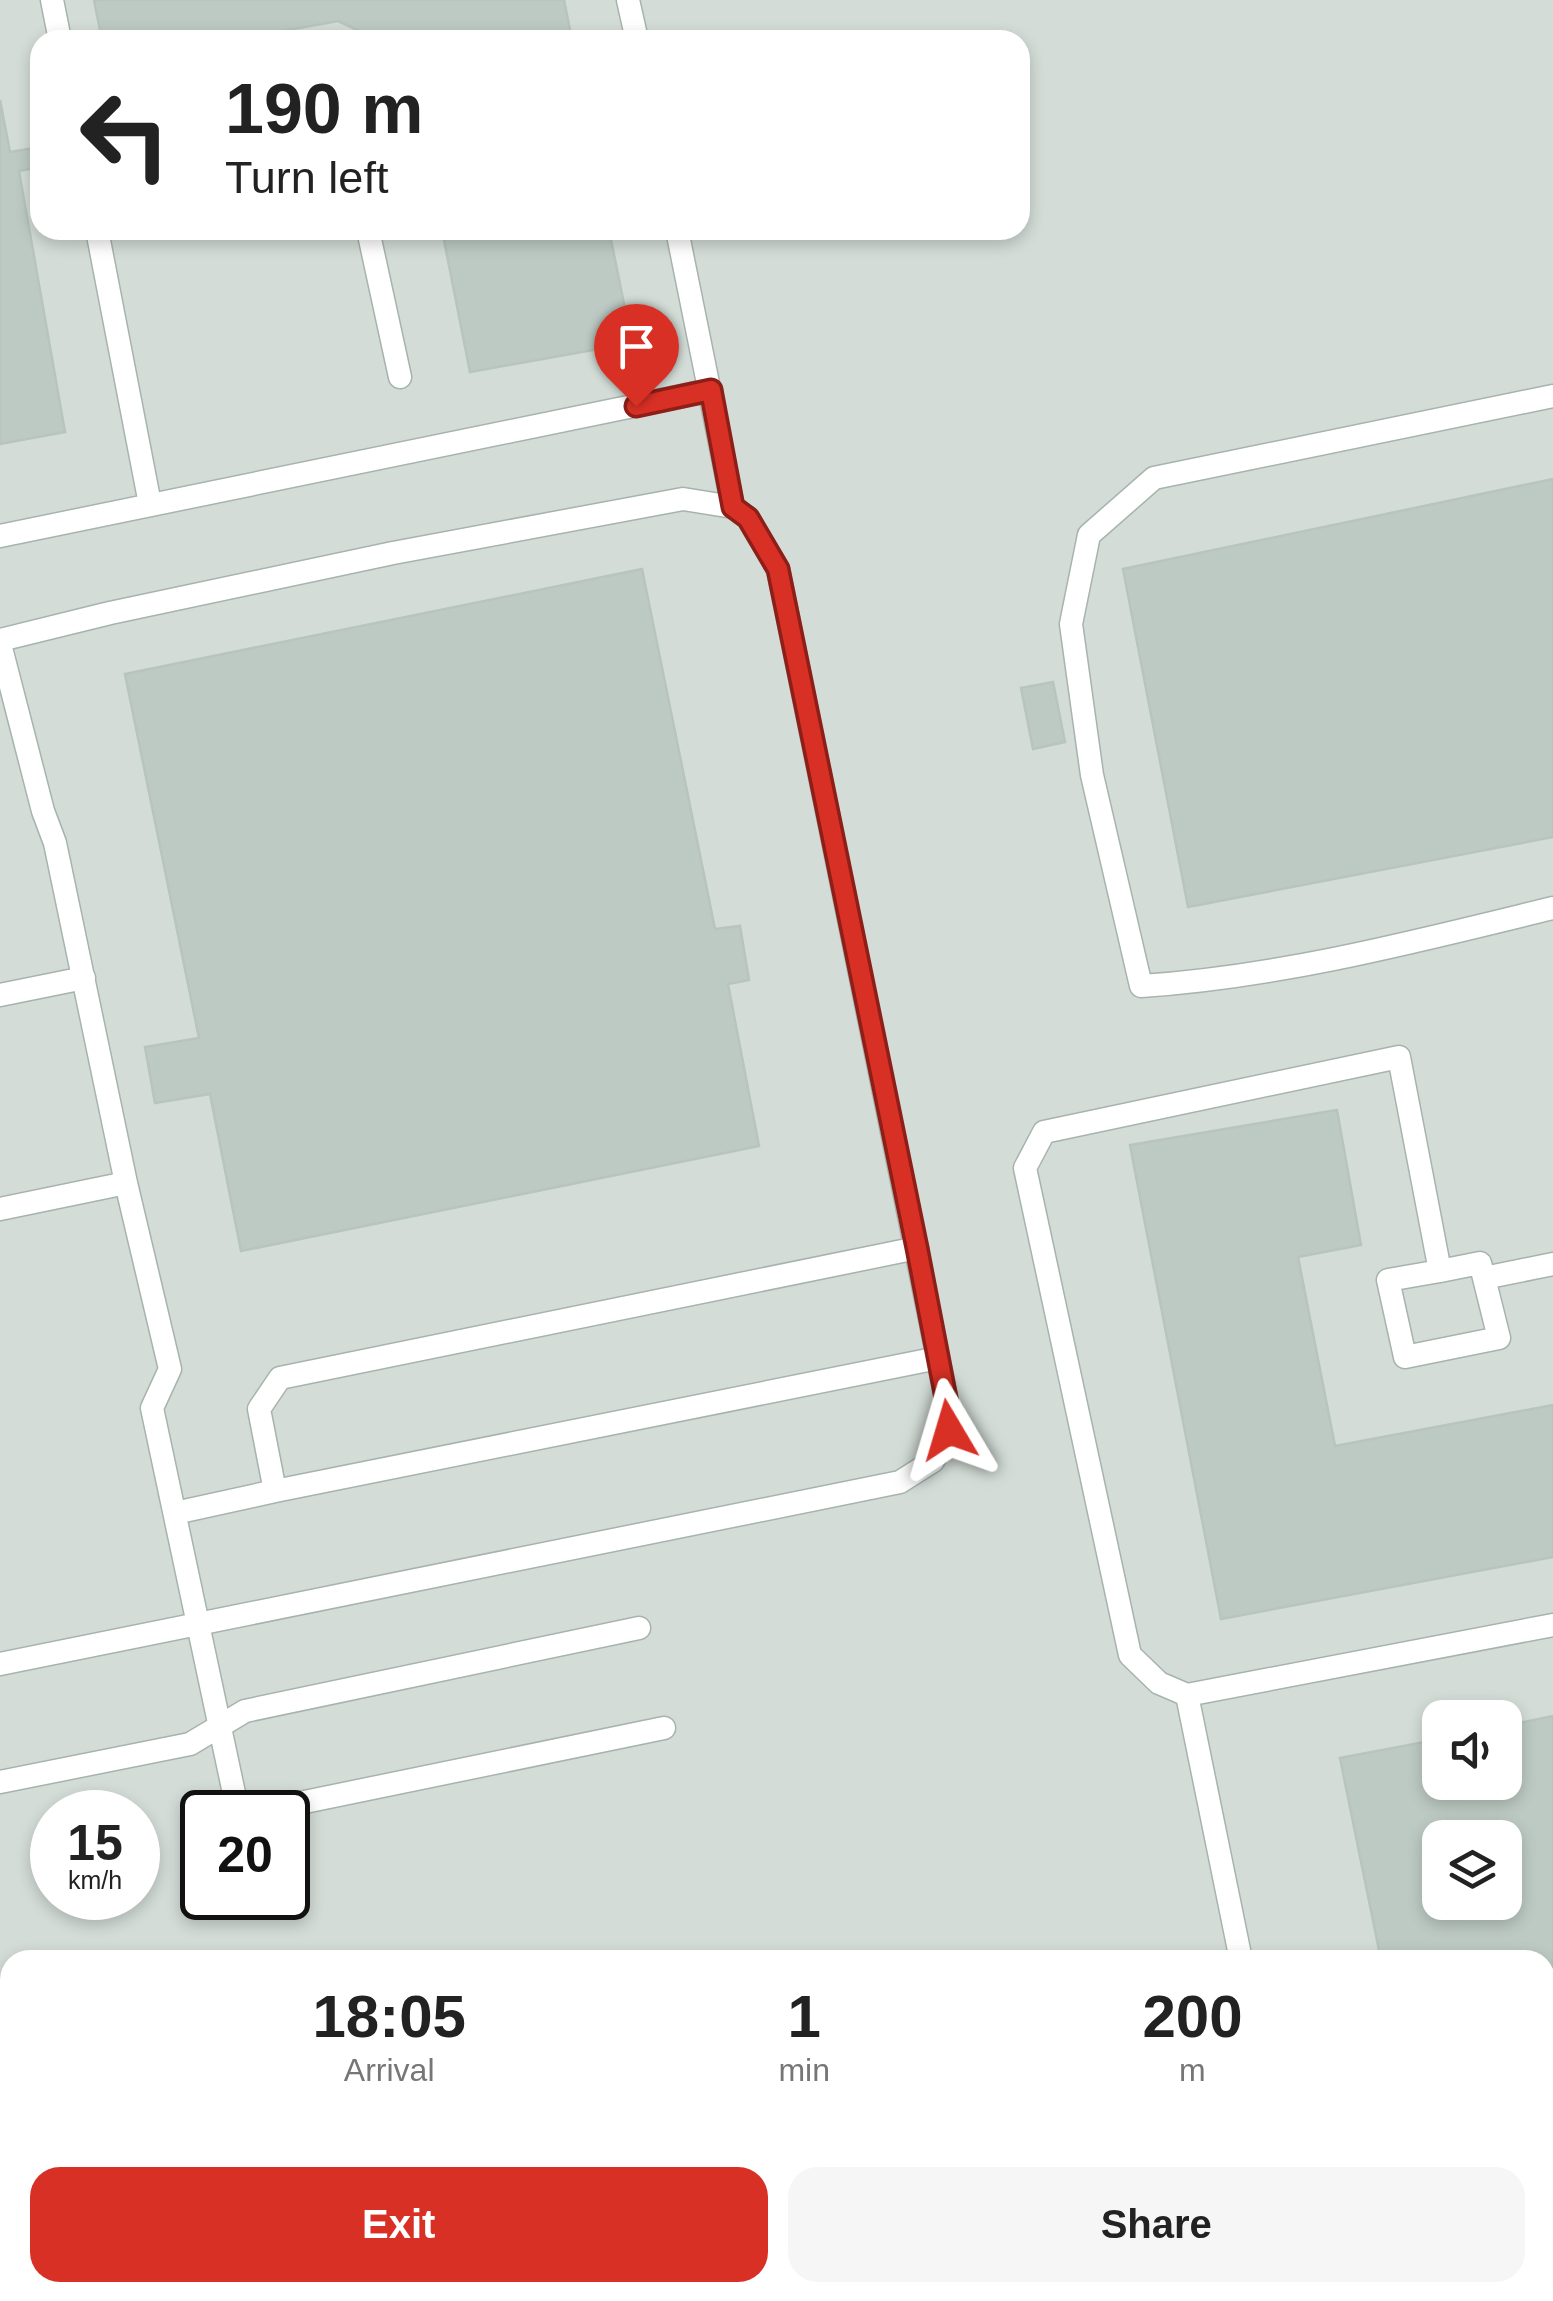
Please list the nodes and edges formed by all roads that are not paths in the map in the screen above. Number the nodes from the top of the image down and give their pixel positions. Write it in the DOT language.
graph roads {
  1 [pos="52,0"];
  2 [pos="628,0"];
  3 [pos="58,30"];
  4 [pos="635,30"];
  5 [pos="99,240"];
  6 [pos="370,240"];
  7 [pos="679,240"];
  8 [pos="400,377"];
  9 [pos="711,390"];
  10 [pos="1553,396"];
  11 [pos="150,504"];
  12 [pos="733,507"];
  13 [pos="0,536"];
  14 [pos="0,642"];
  15 [pos="1553,908"];
  16 [pos="84,978"];
  17 [pos="0,995"];
  18 [pos="126,1184"];
  19 [pos="0,1209"];
  20 [pos="917,1248"];
  21 [pos="1553,1264"];
  22 [pos="1440,1271"];
  23 [pos="1484,1278"];
  24 [pos="938,1358"];
  25 [pos="275,1491"];
  26 [pos="174,1513"];
  27 [pos="198,1623"];
  28 [pos="1553,1625"];
  29 [pos="639,1628"];
  30 [pos="0,1664"];
  31 [pos="1187,1696"];
  32 [pos="220,1726"];
  33 [pos="664,1728"];
  34 [pos="0,1782"];
  35 [pos="233,1790"];
  36 [pos="310,1801"];
  37 [pos="1239,1950"];
  1 -- 3 [label="lane"];
  2 -- 4 [label="lane"];
  5 -- 11 [label="lane"];
  6 -- 8 [label="lane"];
  7 -- 9 [label="lane"];
  9 -- 11 [label="lane"];
  9 -- 12 [label="lane"];
  10 -- 15 [label="lane"];
  11 -- 13 [label="lane"];
  12 -- 14 [label="lane"];
  12 -- 20 [label="lane"];
  14 -- 16 [label="lane"];
  16 -- 17 [label="lane"];
  16 -- 18 [label="lane"];
  18 -- 19 [label="lane"];
  18 -- 26 [label="lane"];
  20 -- 24 [label="lane"];
  20 -- 25 [label="lane"];
  21 -- 23 [label="lane"];
  22 -- 23 [label="lane"];
  22 -- 23 [label="lane"];
  22 -- 31 [label="lane"];
  24 -- 25 [label="lane"];
  24 -- 27 [label="lane"];
  25 -- 26 [label="lane"];
  26 -- 27 [label="lane"];
  27 -- 30 [label="lane"];
  27 -- 32 [label="lane"];
  28 -- 31 [label="lane"];
  29 -- 32 [label="lane"];
  31 -- 37 [label="lane"];
  32 -- 34 [label="lane"];
  32 -- 35 [label="lane"];
  33 -- 36 [label="lane"];
}
